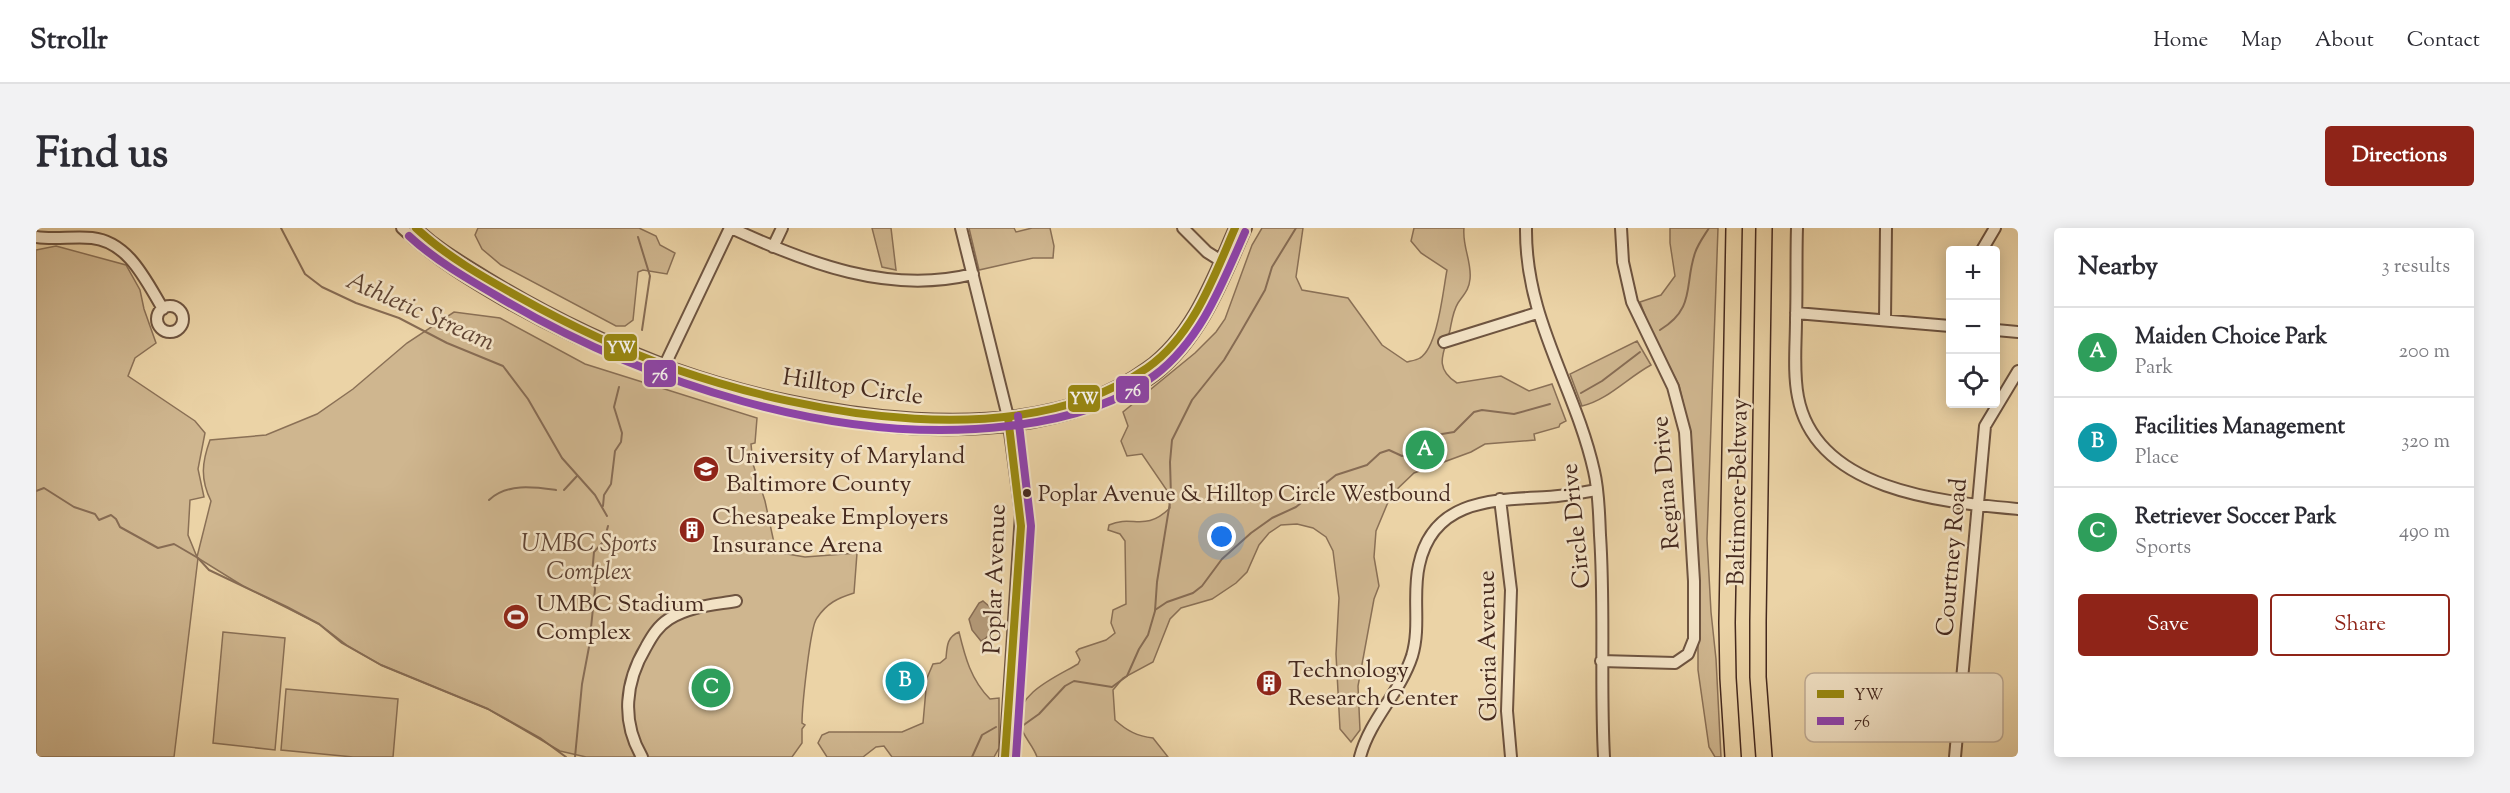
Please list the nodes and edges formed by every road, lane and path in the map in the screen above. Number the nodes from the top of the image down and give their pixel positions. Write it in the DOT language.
graph roads {
  1 [pos="402,228"];
  2 [pos="416,228"];
  3 [pos="730,228"];
  4 [pos="782,228"];
  5 [pos="961,228"];
  6 [pos="1183,228"];
  7 [pos="1235,228"];
  8 [pos="1246,228"];
  9 [pos="1526,228"];
  10 [pos="1621,228"];
  11 [pos="1725,228"];
  12 [pos="1734,228"];
  13 [pos="1764,228"];
  14 [pos="1773,228"];
  15 [pos="1797,228"];
  16 [pos="1886,228"];
  17 [pos="1995,228"];
  18 [pos="36,237"];
  19 [pos="1984,246"];
  20 [pos="773,247"];
  21 [pos="1225,263"];
  22 [pos="973,274"];
  23 [pos="1764,288"];
  24 [pos="163,309"];
  25 [pos="1537,313"];
  26 [pos="1796,313"];
  27 [pos="1885,320"];
  28 [pos="1946,326"];
  29 [pos="2000,330"];
  30 [pos="2018,332"];
  31 [pos="1444,342"];
  32 [pos="1731,359"];
  33 [pos="662,369"];
  34 [pos="2016,376"];
  35 [pos="1009,422"];
  36 [pos="1597,490"];
  37 [pos="1500,499"];
  38 [pos="1976,505"];
  39 [pos="2018,509"];
  40 [pos="736,602"];
  41 [pos="1601,661"];
  42 [pos="1962,673"];
  43 [pos="1956,742"];
  44 [pos="642,757"];
  45 [pos="1005,757"];
  46 [pos="1360,757"];
  47 [pos="1511,757"];
  48 [pos="1604,757"];
  49 [pos="1733,757"];
  50 [pos="1764,757"];
  51 [pos="1955,757"];
  1 -- 33 [label="street, Hilltop Circle"];
  2 -- 33 [label="street, Hilltop Circle"];
  3 -- 20 [label="street"];
  3 -- 33 [label="street"];
  4 -- 20 [label="street"];
  5 -- 22 [label="street, Poplar Avenue"];
  6 -- 21 [label="street"];
  7 -- 21 [label="street, Hilltop Circle"];
  8 -- 21 [label="street, Hilltop Circle"];
  9 -- 25 [label="street, Circle Drive"];
  10 -- 41 [label="street, Regina Drive"];
  11 -- 32 [label="highway"];
  12 -- 32 [label="highway, Baltimore Beltway"];
  13 -- 23 [label="highway, Baltimore Beltway"];
  14 -- 23 [label="highway"];
  15 -- 26 [label="street"];
  16 -- 27 [label="street"];
  17 -- 19 [label="street"];
  18 -- 24 [label="street"];
  20 -- 22 [label="street"];
  21 -- 35 [label="street, Hilltop Circle"];
  22 -- 35 [label="street, Poplar Avenue"];
  23 -- 50 [label="highway, Baltimore Beltway"];
  25 -- 31 [label="street"];
  25 -- 36 [label="street, Circle Drive"];
  26 -- 27 [label="street"];
  26 -- 38 [label="street"];
  27 -- 28 [label="street"];
  29 -- 30 [label="street"];
  32 -- 49 [label="highway, Baltimore Beltway"];
  33 -- 35 [label="street, Hilltop Circle"];
  34 -- 38 [label="street, Courtney Road"];
  35 -- 45 [label="street, Poplar Avenue"];
  36 -- 37 [label="street"];
  36 -- 41 [label="street, Circle Drive"];
  37 -- 46 [label="street"];
  37 -- 47 [label="street, Gloria Avenue"];
  38 -- 39 [label="street"];
  38 -- 42 [label="street, Courtney Road"];
  40 -- 44 [label="street"];
  41 -- 48 [label="street, Circle Drive"];
  43 -- 51 [label="street, Courtney Road"];
}
